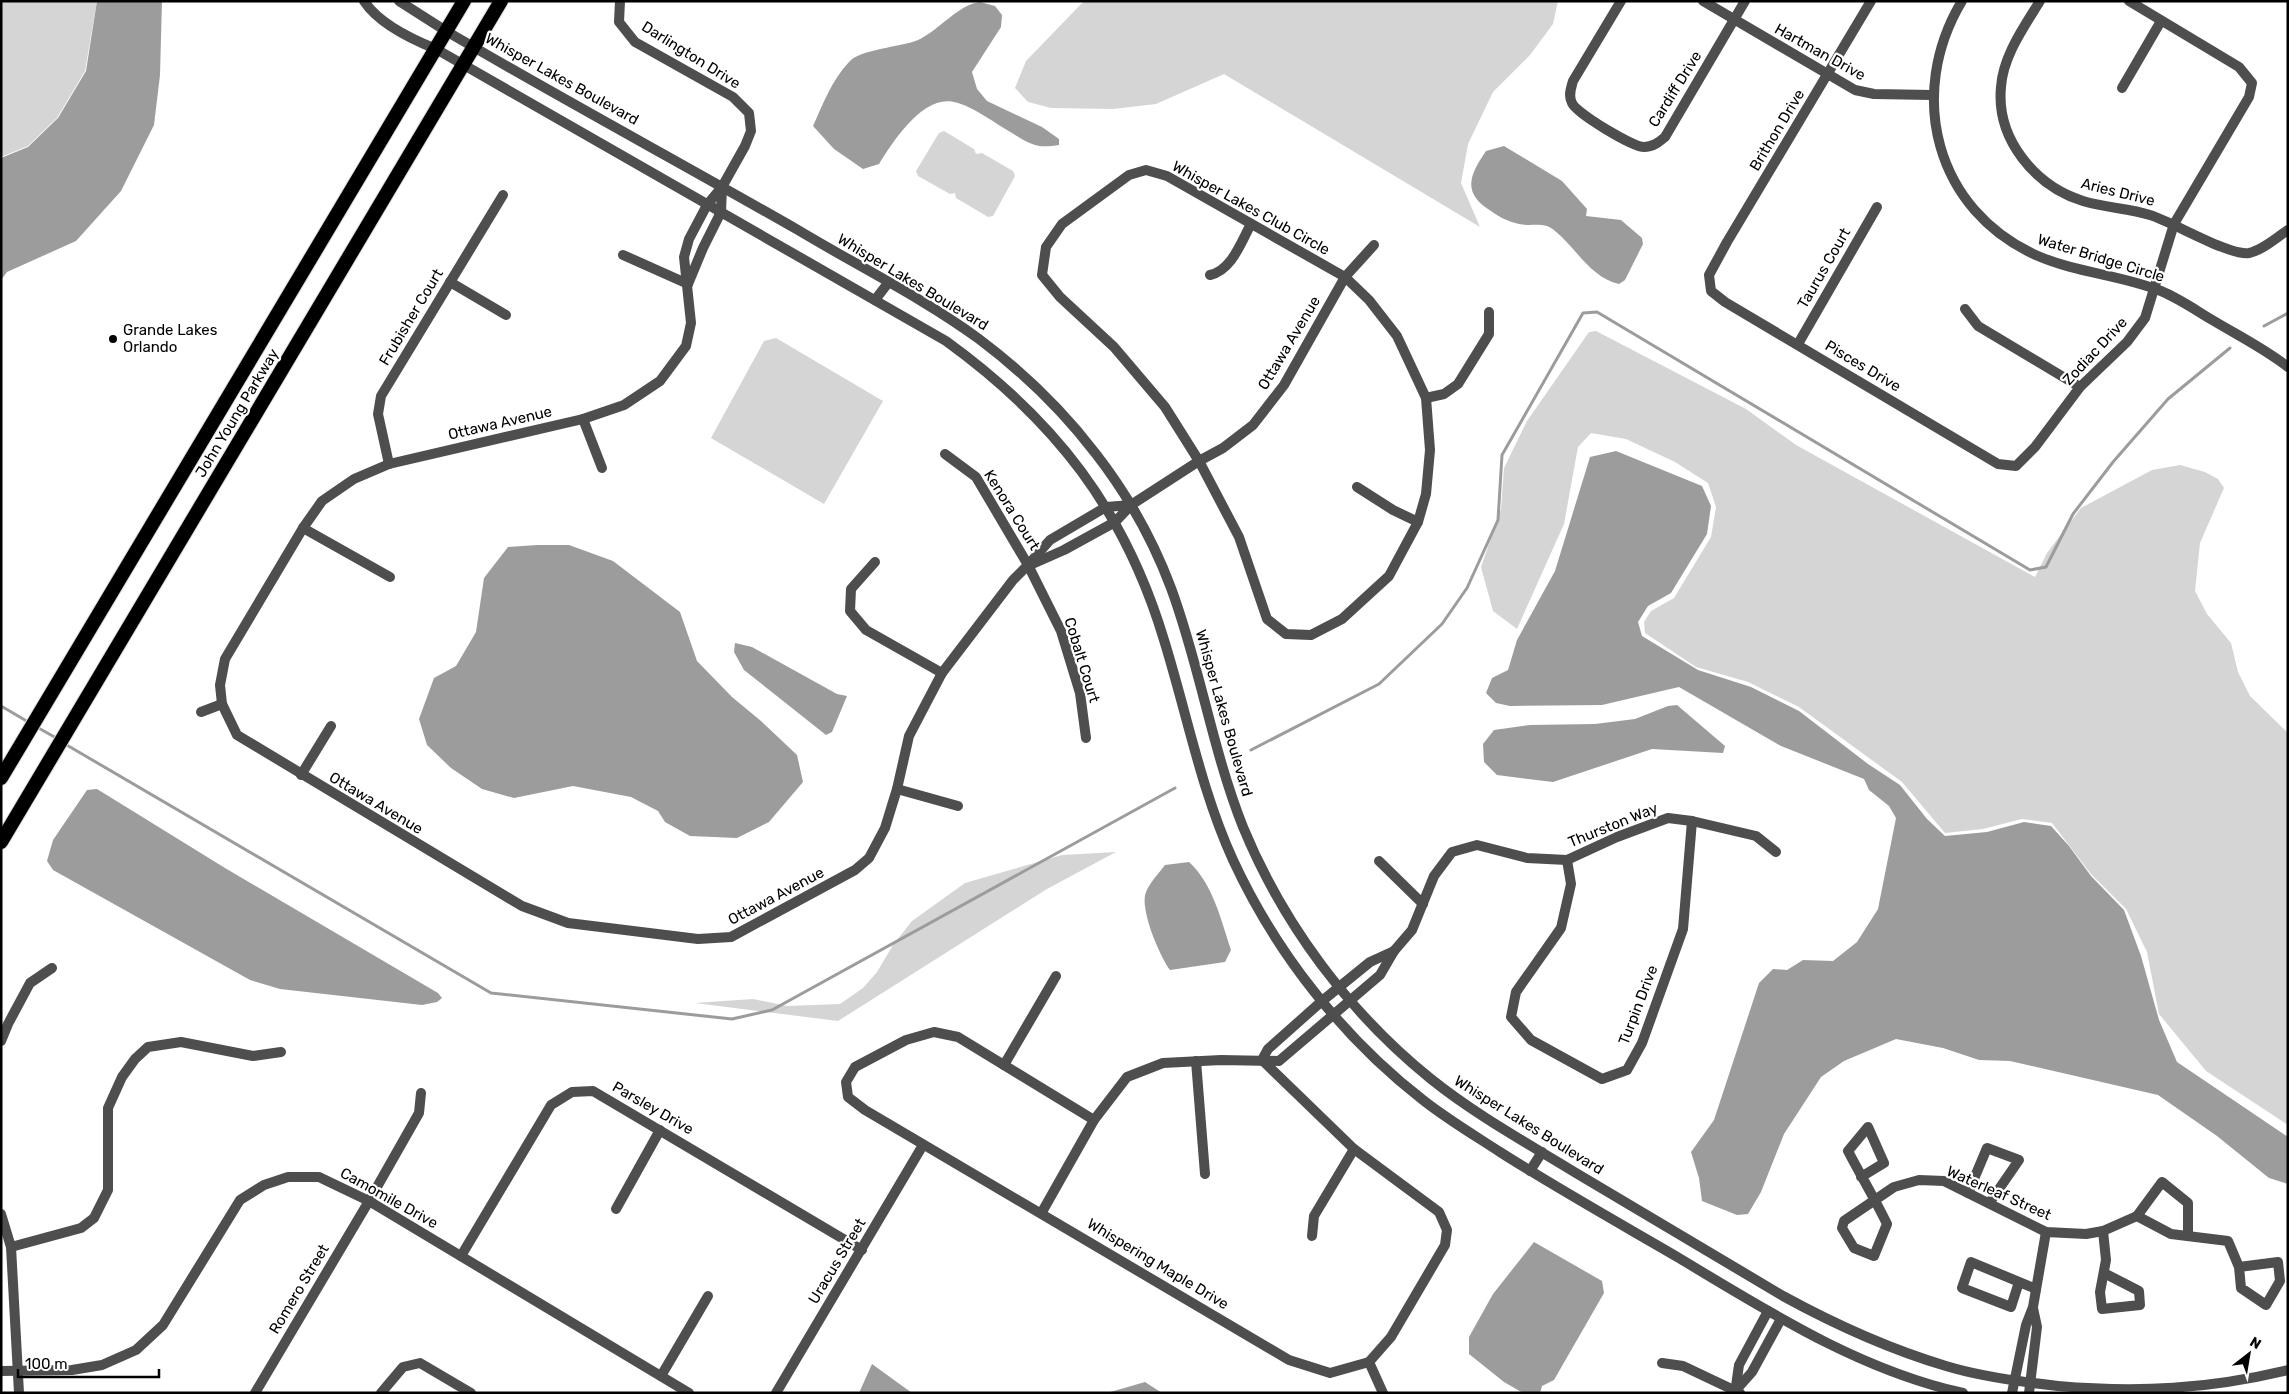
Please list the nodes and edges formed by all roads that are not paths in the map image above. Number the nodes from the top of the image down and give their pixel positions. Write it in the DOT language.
graph roads {
  1 [pos="364,1"];
  2 [pos="399,1"];
  3 [pos="464,1"];
  4 [pos="502,1"];
  5 [pos="620,1"];
  6 [pos="1621,1"];
  7 [pos="1703,1"];
  8 [pos="1745,1"];
  9 [pos="1871,1"];
  10 [pos="1962,1"];
  11 [pos="2040,1"];
  12 [pos="2129,1"];
  13 [pos="1734,20"];
  14 [pos="2161,21"];
  15 [pos="446,31"];
  16 [pos="474,47"];
  17 [pos="436,49"];
  18 [pos="463,65"];
  19 [pos="1827,75"];
  20 [pos="2122,88"];
  21 [pos="1932,95"];
  22 [pos="722,187"];
  23 [pos="503,195"];
  24 [pos="707,205"];
  25 [pos="1877,208"];
  26 [pos="721,212"];
  27 [pos="1251,224"];
  28 [pos="2174,224"];
  29 [pos="2288,230"];
  30 [pos="1374,245"];
  31 [pos="623,255"];
  32 [pos="1709,274"];
  33 [pos="1210,275"];
  34 [pos="1346,277"];
  35 [pos="450,282"];
  36 [pos="888,283"];
  37 [pos="688,284"];
  38 [pos="2154,288"];
  39 [pos="875,300"];
  40 [pos="1965,309"];
  41 [pos="1489,312"];
  42 [pos="506,315"];
  43 [pos="1798,344"];
  44 [pos="2288,367"];
  45 [pos="2080,386"];
  46 [pos="1426,398"];
  47 [pos="584,419"];
  48 [pos="945,454"];
  49 [pos="1199,461"];
  50 [pos="389,464"];
  51 [pos="2016,466"];
  52 [pos="602,468"];
  53 [pos="1357,487"];
  54 [pos="1131,505"];
  55 [pos="1106,507"];
  56 [pos="1114,522"];
  57 [pos="1418,522"];
  58 [pos="304,528"];
  59 [pos="874,562"];
  60 [pos="1028,566"];
  61 [pos="390,577"];
  62 [pos="942,673"];
  63 [pos="222,704"];
  64 [pos="201,712"];
  65 [pos="331,726"];
  66 [pos="1086,738"];
  67 [pos="301,776"];
  68 [pos="1,778"];
  69 [pos="897,789"];
  70 [pos="958,806"];
  71 [pos="1692,821"];
  72 [pos="1,842"];
  73 [pos="1776,852"];
  74 [pos="1567,860"];
  75 [pos="1379,861"];
  76 [pos="1423,904"];
  77 [pos="1394,951"];
  78 [pos="52,968"];
  79 [pos="1056,976"];
  80 [pos="1340,987"];
  81 [pos="1322,1001"];
  82 [pos="1351,1001"];
  83 [pos="1334,1015"];
  84 [pos="1,1042"];
  85 [pos="281,1052"];
  86 [pos="1262,1060"];
  87 [pos="1196,1061"];
  88 [pos="1004,1064"];
  89 [pos="421,1093"];
  90 [pos="1094,1120"];
  91 [pos="660,1130"];
  92 [pos="924,1145"];
  93 [pos="1354,1149"];
  94 [pos="1542,1152"];
  95 [pos="1530,1171"];
  96 [pos="1205,1174"];
  97 [pos="1861,1176"];
  98 [pos="1968,1193"];
  99 [pos="1876,1199"];
  100 [pos="369,1201"];
  101 [pos="1990,1202"];
  102 [pos="616,1209"];
  103 [pos="1042,1212"];
  104 [pos="1,1214"];
  105 [pos="2137,1216"];
  106 [pos="2103,1231"];
  107 [pos="2046,1232"];
  108 [pos="1312,1236"];
  109 [pos="2188,1236"];
  110 [pos="11,1248"];
  111 [pos="862,1250"];
  112 [pos="461,1256"];
  113 [pos="2238,1267"];
  114 [pos="2104,1273"];
  115 [pos="2019,1282"];
  116 [pos="2036,1289"];
  117 [pos="708,1296"];
  118 [pos="2033,1307"];
  119 [pos="1768,1311"];
  120 [pos="1781,1319"];
  121 [pos="1369,1362"];
  122 [pos="1662,1363"];
  123 [pos="2288,1370"];
  124 [pos="1,1371"];
  125 [pos="18,1371"];
  126 [pos="662,1376"];
  127 [pos="2014,1381"];
  128 [pos="2029,1388"];
  129 [pos="1737,1392"];
  130 [pos="19,1393"];
  131 [pos="255,1393"];
  132 [pos="381,1393"];
  133 [pos="471,1393"];
  134 [pos="689,1393"];
  135 [pos="776,1393"];
  136 [pos="1383,1393"];
  137 [pos="1963,1393"];
  138 [pos="2012,1393"];
  1 -- 17 [label="street"];
  2 -- 15 [label="street, Whisper Lakes Boulevard"];
  3 -- 15 [label="highway, John Young Parkway"];
  4 -- 16 [label="highway, John Young Parkway"];
  5 -- 22 [label="street, Darlington Drive"];
  6 -- 13 [label="street, Cardiff Drive"];
  7 -- 13 [label="street, Hartman Drive"];
  8 -- 13 [label="street, Cardiff Drive"];
  9 -- 19 [label="street, Brithon Drive"];
  10 -- 21 [label="street, Water Bridge Circle"];
  11 -- 28 [label="street, Aries Drive"];
  12 -- 14 [label="street"];
  13 -- 19 [label="street, Hartman Drive"];
  14 -- 20 [label="street"];
  14 -- 28 [label="street, Zodiac Drive"];
  15 -- 16 [label="street, Whisper Lakes Boulevard"];
  15 -- 17 [label="highway, John Young Parkway"];
  16 -- 18 [label="highway, John Young Parkway"];
  16 -- 22 [label="street, Whisper Lakes Boulevard"];
  17 -- 18 [label="street"];
  17 -- 68 [label="highway, John Young Parkway"];
  18 -- 24 [label="street"];
  18 -- 72 [label="highway, John Young Parkway"];
  19 -- 21 [label="street, Hartman Drive"];
  19 -- 32 [label="street, Brithon Drive"];
  21 -- 38 [label="street, Water Bridge Circle"];
  22 -- 24 [label="street, Ottawa Avenue"];
  22 -- 26 [label="street, Ottawa Avenue"];
  22 -- 36 [label="street, Whisper Lakes Boulevard"];
  23 -- 35 [label="street, Frubisher Court"];
  24 -- 26 [label="street"];
  24 -- 37 [label="street, Ottawa Avenue"];
  25 -- 43 [label="street, Taurus Court"];
  26 -- 37 [label="street, Ottawa Avenue"];
  26 -- 39 [label="street"];
  27 -- 33 [label="street"];
  27 -- 34 [label="street, Whisper Lakes Club Circle"];
  27 -- 49 [label="street, Whisper Lakes Club Circle"];
  28 -- 29 [label="street, Aries Drive"];
  28 -- 38 [label="street, Zodiac Drive"];
  30 -- 34 [label="street, Ottawa Avenue"];
  31 -- 37 [label="street"];
  32 -- 43 [label="street, Pisces Drive"];
  34 -- 46 [label="street, Whisper Lakes Club Circle"];
  34 -- 49 [label="street, Ottawa Avenue"];
  35 -- 42 [label="street"];
  35 -- 50 [label="street, Frubisher Court"];
  36 -- 39 [label="street"];
  36 -- 54 [label="street, Whisper Lakes Boulevard"];
  37 -- 47 [label="street, Ottawa Avenue"];
  38 -- 44 [label="street, Water Bridge Circle"];
  38 -- 45 [label="street, Zodiac Drive"];
  39 -- 55 [label="street"];
  40 -- 45 [label="street"];
  41 -- 46 [label="street"];
  43 -- 51 [label="street, Pisces Drive"];
  45 -- 51 [label="street, Zodiac Drive"];
  46 -- 57 [label="street, Whisper Lakes Club Circle"];
  47 -- 50 [label="street, Ottawa Avenue"];
  47 -- 52 [label="street"];
  48 -- 60 [label="street, Kenora Court"];
  49 -- 54 [label="street, Ottawa Avenue"];
  49 -- 57 [label="street, Whisper Lakes Club Circle"];
  50 -- 58 [label="street, Ottawa Avenue"];
  53 -- 57 [label="street"];
  54 -- 55 [label="street, Ottawa Avenue"];
  54 -- 56 [label="street, Ottawa Avenue"];
  54 -- 80 [label="street, Whisper Lakes Boulevard"];
  55 -- 56 [label="street"];
  55 -- 60 [label="street, Ottawa Avenue"];
  56 -- 60 [label="street, Ottawa Avenue"];
  56 -- 81 [label="street"];
  58 -- 61 [label="street"];
  58 -- 63 [label="street, Ottawa Avenue"];
  59 -- 62 [label="street"];
  60 -- 62 [label="street, Ottawa Avenue"];
  60 -- 66 [label="street, Cobalt Court"];
  62 -- 69 [label="street, Ottawa Avenue"];
  63 -- 64 [label="street"];
  63 -- 67 [label="street, Ottawa Avenue"];
  65 -- 67 [label="street"];
  67 -- 69 [label="street, Ottawa Avenue"];
  69 -- 70 [label="street"];
  71 -- 73 [label="street, Thurston Way"];
  71 -- 74 [label="street, Thurston Way"];
  71 -- 74 [label="street, Turpin Drive"];
  74 -- 76 [label="street, Thurston Way"];
  75 -- 76 [label="street"];
  76 -- 77 [label="street, Thurston Way"];
  77 -- 80 [label="street, Thurston Way"];
  77 -- 82 [label="street, Thurston Way"];
  78 -- 84 [label="street"];
  79 -- 88 [label="street"];
  80 -- 81 [label="street, Thurston Way"];
  80 -- 82 [label="street, Whisper Lakes Boulevard"];
  81 -- 83 [label="street"];
  81 -- 86 [label="street, Thurston Way"];
  82 -- 83 [label="street, Thurston Way"];
  82 -- 94 [label="street, Whisper Lakes Boulevard"];
  83 -- 86 [label="street, Thurston Way"];
  83 -- 95 [label="street"];
  85 -- 110 [label="street"];
  86 -- 87 [label="street, Thurston Way"];
  86 -- 93 [label="street"];
  87 -- 90 [label="street, Thurston Way"];
  87 -- 96 [label="street"];
  88 -- 90 [label="street, Whispering Maple Drive"];
  88 -- 92 [label="street, Whispering Maple Drive"];
  89 -- 100 [label="street, Romero Street"];
  90 -- 103 [label="street, Thurston Way"];
  91 -- 102 [label="street"];
  91 -- 111 [label="street, Parsley Drive"];
  91 -- 112 [label="street, Parsley Drive"];
  92 -- 103 [label="street, Whispering Maple Drive"];
  92 -- 111 [label="street, Uracus Street"];
  93 -- 108 [label="street"];
  93 -- 121 [label="street"];
  94 -- 95 [label="street"];
  94 -- 127 [label="street, Whisper Lakes Boulevard"];
  95 -- 119 [label="street"];
  97 -- 97 [label="street"];
  97 -- 99 [label="street"];
  98 -- 99 [label="street, Waterleaf Street"];
  98 -- 101 [label="street, Waterleaf Street"];
  98 -- 101 [label="street"];
  99 -- 99 [label="street, Waterleaf Street"];
  100 -- 112 [label="street, Camomile Drive"];
  100 -- 125 [label="street, Camomile Drive"];
  100 -- 131 [label="street, Romero Street"];
  101 -- 107 [label="street, Waterleaf Street"];
  103 -- 121 [label="street, Whispering Maple Drive"];
  104 -- 110 [label="street"];
  105 -- 106 [label="street, Waterleaf Street"];
  105 -- 109 [label="street"];
  105 -- 109 [label="street"];
  106 -- 107 [label="street, Waterleaf Street"];
  106 -- 114 [label="street"];
  107 -- 116 [label="street"];
  109 -- 113 [label="street"];
  110 -- 125 [label="street"];
  111 -- 135 [label="street, Uracus Street"];
  112 -- 126 [label="street, Camomile Drive"];
  113 -- 113 [label="street"];
  114 -- 114 [label="street"];
  115 -- 115 [label="street"];
  115 -- 116 [label="street"];
  116 -- 118 [label="street"];
  117 -- 126 [label="street"];
  118 -- 127 [label="street"];
  118 -- 128 [label="street"];
  119 -- 120 [label="street"];
  119 -- 129 [label="street"];
  120 -- 129 [label="street"];
  120 -- 137 [label="street"];
  121 -- 136 [label="street"];
  122 -- 129 [label="street"];
  123 -- 128 [label="street, Whisper Lakes Boulevard"];
  124 -- 125 [label="street, Camomile Drive"];
  125 -- 130 [label="street"];
  126 -- 134 [label="street, Camomile Drive"];
  127 -- 128 [label="street, Whisper Lakes Boulevard"];
  127 -- 138 [label="street"];
  132 -- 133 [label="street"];
}
